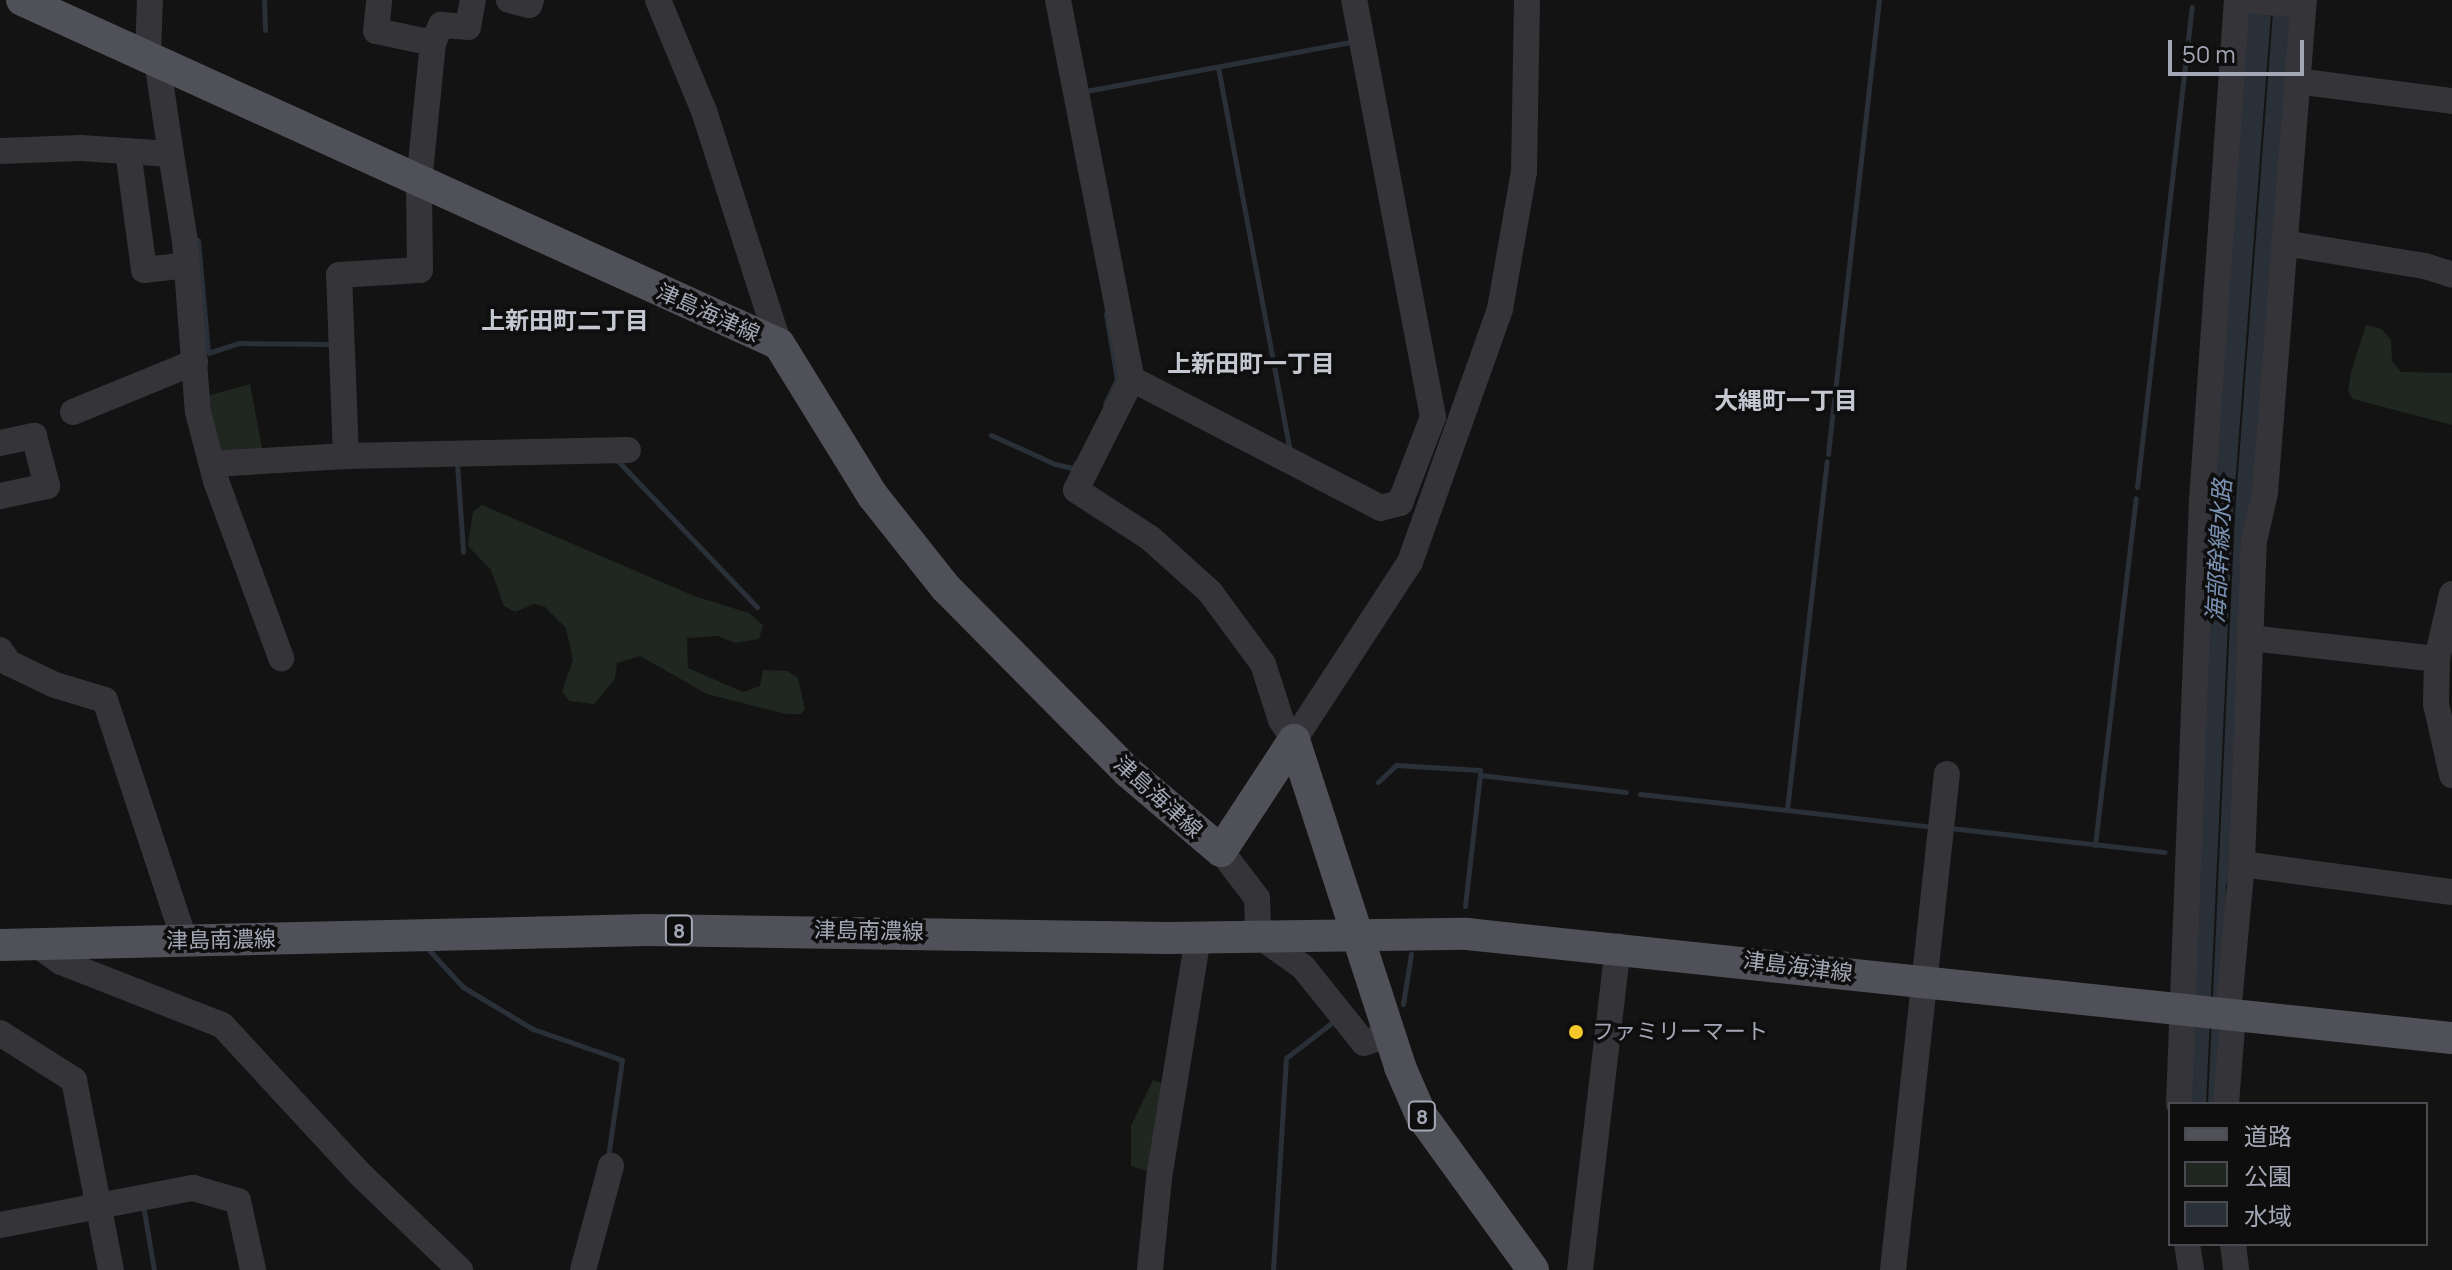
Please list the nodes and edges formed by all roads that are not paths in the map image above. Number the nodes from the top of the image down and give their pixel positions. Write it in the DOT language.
graph roads {
  1 [pos="22,0"];
  2 [pos="150,0"];
  3 [pos="379,0"];
  4 [pos="473,0"];
  5 [pos="509,0"];
  6 [pos="531,0"];
  7 [pos="658,0"];
  8 [pos="1058,0"];
  9 [pos="1354,0"];
  10 [pos="1527,0"];
  11 [pos="2240,0"];
  12 [pos="2303,3"];
  13 [pos="433,43"];
  14 [pos="152,58"];
  15 [pos="2296,81"];
  16 [pos="2452,101"];
  17 [pos="0,151"];
  18 [pos="128,151"];
  19 [pos="171,154"];
  20 [pos="419,183"];
  21 [pos="2284,243"];
  22 [pos="187,265"];
  23 [pos="2452,275"];
  24 [pos="779,344"];
  25 [pos="195,362"];
  26 [pos="1132,379"];
  27 [pos="73,412"];
  28 [pos="0,443"];
  29 [pos="628,450"];
  30 [pos="346,456"];
  31 [pos="212,464"];
  32 [pos="0,496"];
  33 [pos="2452,594"];
  34 [pos="2250,638"];
  35 [pos="0,650"];
  36 [pos="281,658"];
  37 [pos="2437,659"];
  38 [pos="2447,731"];
  39 [pos="1294,740"];
  40 [pos="1947,774"];
  41 [pos="2452,775"];
  42 [pos="1221,851"];
  43 [pos="2242,864"];
  44 [pos="2452,892"];
  45 [pos="1258,935"];
  46 [pos="1198,937"];
  47 [pos="1358,937"];
  48 [pos="185,942"];
  49 [pos="36,944"];
  50 [pos="0,945"];
  51 [pos="1618,946"];
  52 [pos="1926,982"];
  53 [pos="2186,1011"];
  54 [pos="2231,1015"];
  55 [pos="0,1033"];
  56 [pos="1390,1034"];
  57 [pos="2452,1038"];
  58 [pos="2179,1102"];
  59 [pos="2226,1102"];
  60 [pos="611,1166"];
  61 [pos="99,1206"];
  62 [pos="0,1225"];
  63 [pos="2187,1246"];
  64 [pos="2233,1246"];
  65 [pos="111,1270"];
  66 [pos="253,1270"];
  67 [pos="460,1270"];
  68 [pos="583,1270"];
  69 [pos="1150,1270"];
  70 [pos="1533,1270"];
  71 [pos="1580,1270"];
  72 [pos="1893,1270"];
  73 [pos="2191,1270"];
  74 [pos="2236,1270"];
  1 -- 14 [label="main road, 津島海津線"];
  2 -- 14 [label="street"];
  3 -- 13 [label="street"];
  4 -- 13 [label="street"];
  5 -- 6 [label="street"];
  7 -- 24 [label="street"];
  8 -- 26 [label="street"];
  9 -- 26 [label="street"];
  10 -- 39 [label="street"];
  11 -- 12 [label="street"];
  11 -- 53 [label="street"];
  12 -- 15 [label="street"];
  13 -- 20 [label="street"];
  14 -- 19 [label="street"];
  14 -- 20 [label="main road, 津島海津線"];
  15 -- 16 [label="street"];
  15 -- 21 [label="street"];
  17 -- 18 [label="street"];
  18 -- 19 [label="street"];
  18 -- 22 [label="street"];
  19 -- 22 [label="street"];
  20 -- 24 [label="main road, 津島海津線"];
  20 -- 30 [label="street"];
  21 -- 23 [label="street"];
  21 -- 34 [label="street"];
  22 -- 25 [label="street"];
  24 -- 42 [label="main road, 津島海津線"];
  25 -- 27 [label="street"];
  25 -- 31 [label="street"];
  26 -- 39 [label="street"];
  28 -- 32 [label="street"];
  29 -- 30 [label="street"];
  30 -- 31 [label="street"];
  31 -- 36 [label="street"];
  33 -- 37 [label="street"];
  34 -- 37 [label="street"];
  34 -- 43 [label="street"];
  35 -- 48 [label="street"];
  37 -- 38 [label="street"];
  38 -- 41 [label="street"];
  39 -- 42 [label="main road, 津島海津線"];
  39 -- 47 [label="main road"];
  40 -- 52 [label="street"];
  42 -- 45 [label="street"];
  43 -- 44 [label="street"];
  43 -- 54 [label="street"];
  45 -- 46 [label="main road, 津島南濃線 / 8"];
  45 -- 47 [label="main road, 津島南濃線 / 8"];
  45 -- 56 [label="street"];
  46 -- 48 [label="main road, 津島南濃線 / 8"];
  46 -- 69 [label="street"];
  47 -- 51 [label="main road, 津島海津線"];
  47 -- 56 [label="main road, 8"];
  48 -- 49 [label="main road, 津島南濃線 / 8"];
  49 -- 50 [label="main road, 津島南濃線 / 8"];
  49 -- 67 [label="street"];
  51 -- 52 [label="main road, 津島海津線"];
  51 -- 71 [label="street"];
  52 -- 53 [label="main road, 津島海津線"];
  52 -- 72 [label="street"];
  53 -- 54 [label="main road, 津島海津線"];
  53 -- 58 [label="street"];
  54 -- 57 [label="main road, 津島海津線"];
  54 -- 59 [label="street"];
  55 -- 61 [label="street"];
  56 -- 70 [label="main road, 8"];
  60 -- 68 [label="street"];
  61 -- 62 [label="street"];
  61 -- 65 [label="street"];
  61 -- 66 [label="street"];
  63 -- 73 [label="street"];
  64 -- 74 [label="street"];
}
